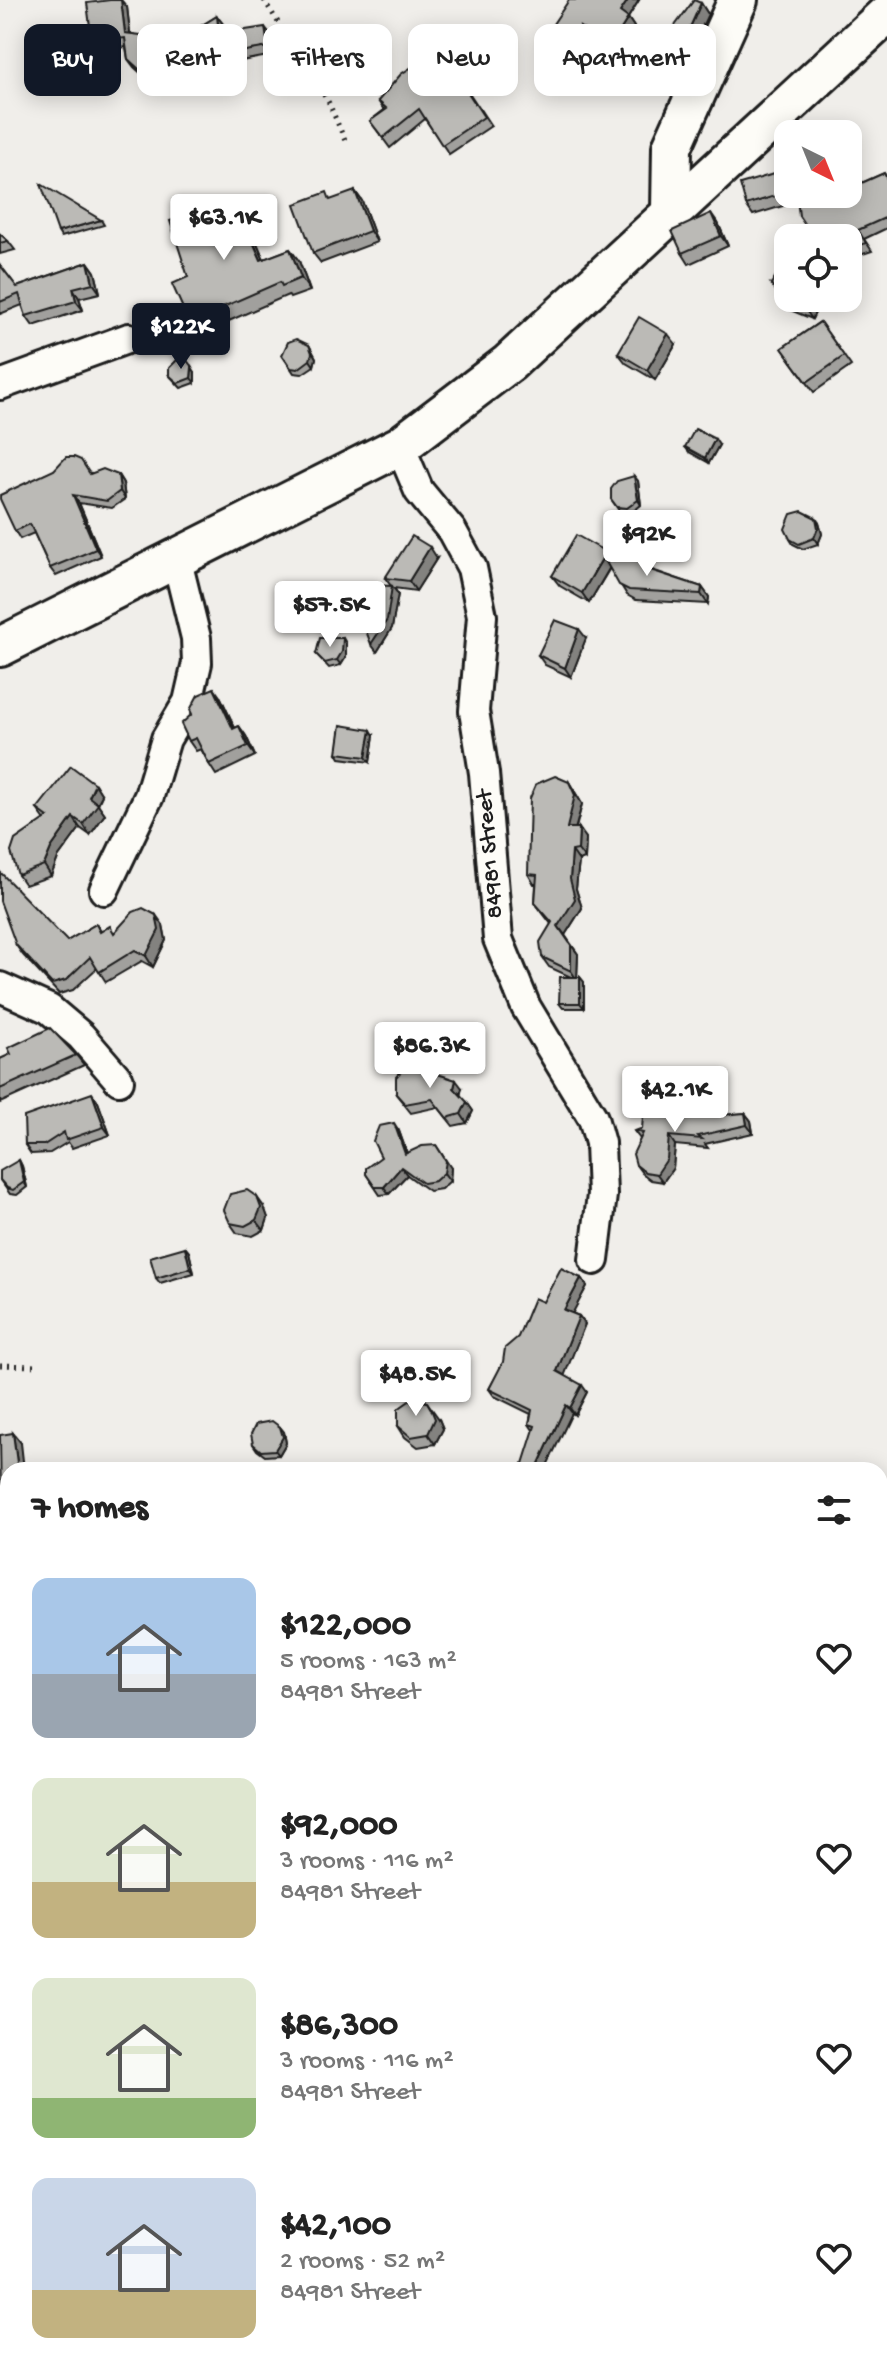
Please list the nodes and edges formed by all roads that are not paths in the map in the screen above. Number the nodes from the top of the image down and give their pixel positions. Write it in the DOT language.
graph roads {
  1 [pos="738,0"];
  2 [pos="887,14"];
  3 [pos="671,211"];
  4 [pos="129,338"];
  5 [pos="0,385"];
  6 [pos="400,446"];
  7 [pos="177,561"];
  8 [pos="0,647"];
  9 [pos="104,890"];
  10 [pos="0,987"];
  11 [pos="119,1080"];
  12 [pos="594,1260"];
  1 -- 3 [label="street"];
  2 -- 3 [label="street"];
  3 -- 6 [label="street"];
  4 -- 5 [label="street"];
  6 -- 7 [label="street"];
  6 -- 12 [label="street, 84981 Street"];
  7 -- 8 [label="street"];
  7 -- 9 [label="street"];
  10 -- 11 [label="street"];
}
